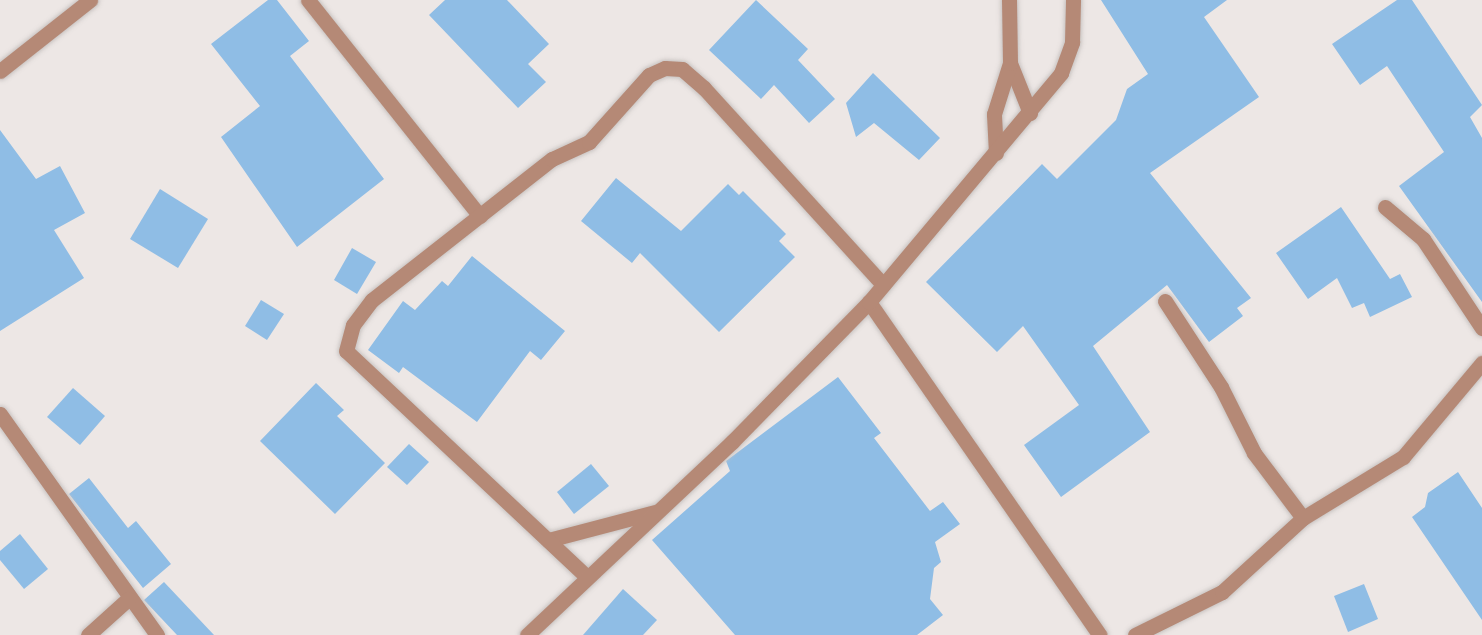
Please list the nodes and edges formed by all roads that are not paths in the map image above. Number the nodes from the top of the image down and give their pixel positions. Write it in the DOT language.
graph roads {
  1 [pos="90,0"];
  2 [pos="308,0"];
  3 [pos="1009,0"];
  4 [pos="1073,0"];
  5 [pos="1010,63"];
  6 [pos="0,70"];
  7 [pos="1030,113"];
  8 [pos="996,153"];
  9 [pos="1385,207"];
  10 [pos="480,216"];
  11 [pos="883,285"];
  12 [pos="1165,301"];
  13 [pos="869,302"];
  14 [pos="1482,328"];
  15 [pos="1482,363"];
  16 [pos="0,414"];
  17 [pos="658,511"];
  18 [pos="1303,518"];
  19 [pos="548,540"];
  20 [pos="587,577"];
  21 [pos="128,599"];
  22 [pos="88,635"];
  23 [pos="157,635"];
  24 [pos="527,635"];
  25 [pos="1100,635"];
  26 [pos="1135,635"];
  1 -- 6 [label="street"];
  2 -- 10 [label="street"];
  3 -- 5 [label="street"];
  4 -- 7 [label="street"];
  5 -- 7 [label="street"];
  5 -- 8 [label="street"];
  7 -- 8 [label="street"];
  8 -- 11 [label="street"];
  9 -- 14 [label="street"];
  10 -- 11 [label="street"];
  10 -- 19 [label="street"];
  11 -- 13 [label="street"];
  12 -- 18 [label="street"];
  13 -- 17 [label="street"];
  13 -- 25 [label="street"];
  15 -- 18 [label="street"];
  16 -- 21 [label="street"];
  17 -- 19 [label="street"];
  17 -- 20 [label="street"];
  18 -- 26 [label="street"];
  19 -- 20 [label="street"];
  20 -- 24 [label="street"];
  21 -- 22 [label="street"];
  21 -- 23 [label="street"];
}
